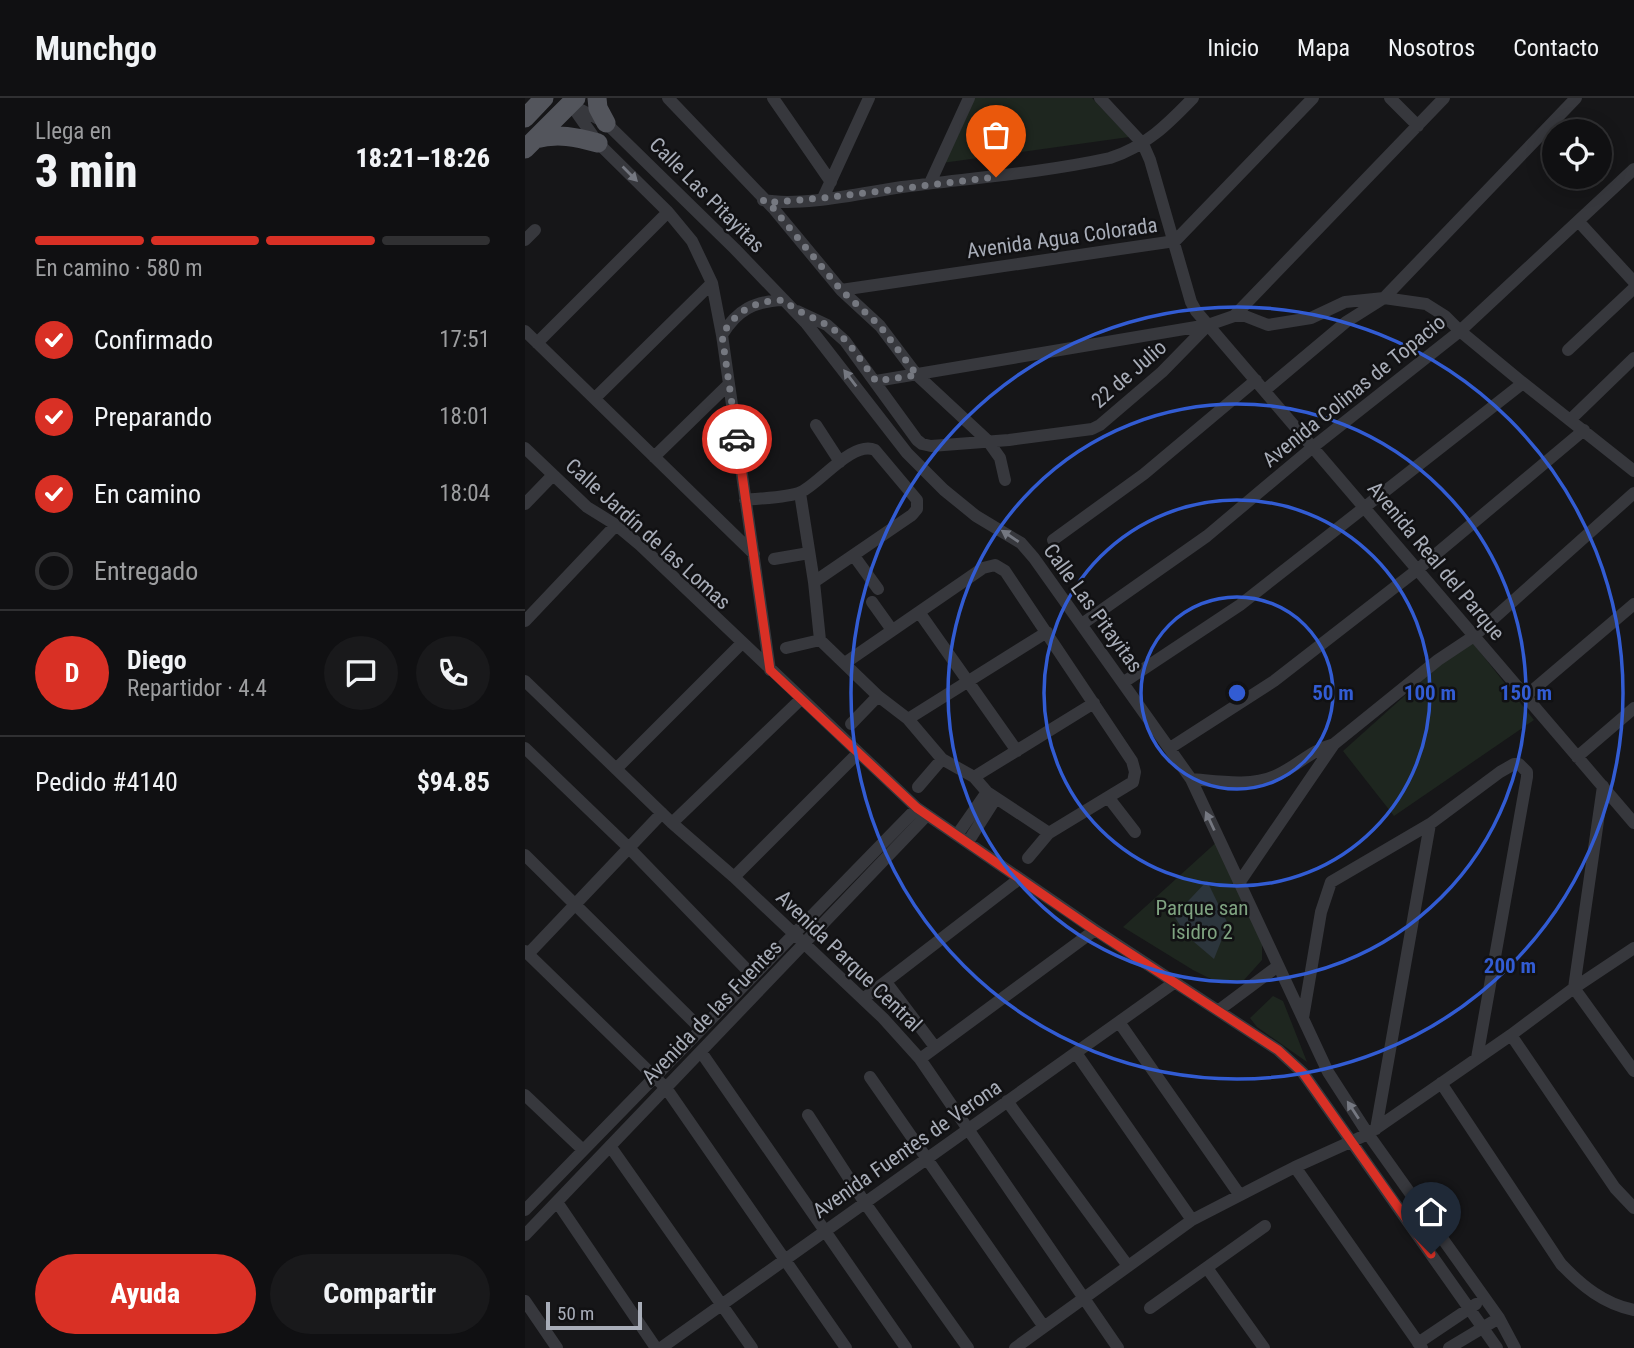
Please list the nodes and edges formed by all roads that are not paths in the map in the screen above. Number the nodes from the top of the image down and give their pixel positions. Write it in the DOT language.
graph roads {
  1 [pos="544,98"];
  2 [pos="597,98"];
  3 [pos="668,98"];
  4 [pos="773,98"];
  5 [pos="869,98"];
  6 [pos="969,98"];
  7 [pos="1100,98"];
  8 [pos="1192,98"];
  9 [pos="1313,98"];
  10 [pos="1390,98"];
  11 [pos="1444,98"];
  12 [pos="1576,98"];
  13 [pos="573,101"];
  14 [pos="525,117"];
  15 [pos="606,123"];
  16 [pos="1418,126"];
  17 [pos="598,143"];
  18 [pos="530,144"];
  19 [pos="1143,144"];
  20 [pos="1634,169"];
  21 [pos="831,182"];
  22 [pos="930,183"];
  23 [pos="823,198"];
  24 [pos="763,200"];
  25 [pos="667,212"];
  26 [pos="1579,222"];
  27 [pos="711,226"];
  28 [pos="535,230"];
  29 [pos="525,240"];
  30 [pos="692,241"];
  31 [pos="1175,241"];
  32 [pos="1634,282"];
  33 [pos="712,283"];
  34 [pos="1634,288"];
  35 [pos="841,290"];
  36 [pos="1384,298"];
  37 [pos="788,304"];
  38 [pos="1234,316"];
  39 [pos="1208,325"];
  40 [pos="525,331"];
  41 [pos="1459,331"];
  42 [pos="722,335"];
  43 [pos="537,343"];
  44 [pos="1568,350"];
  45 [pos="1634,358"];
  46 [pos="917,375"];
  47 [pos="876,381"];
  48 [pos="1523,383"];
  49 [pos="729,384"];
  50 [pos="1261,385"];
  51 [pos="595,398"];
  52 [pos="1571,419"];
  53 [pos="816,425"];
  54 [pos="1584,430"];
  55 [pos="988,441"];
  56 [pos="1313,447"];
  57 [pos="525,448"];
  58 [pos="654,457"];
  59 [pos="840,462"];
  60 [pos="1634,471"];
  61 [pos="553,475"];
  62 [pos="1005,480"];
  63 [pos="800,493"];
  64 [pos="1634,493"];
  65 [pos="745,500"];
  66 [pos="525,504"];
  67 [pos="1366,508"];
  68 [pos="616,525"];
  69 [pos="1053,540"];
  70 [pos="809,553"];
  71 [pos="754,554"];
  72 [pos="854,556"];
  73 [pos="774,559"];
  74 [pos="1417,570"];
  75 [pos="814,582"];
  76 [pos="878,589"];
  77 [pos="872,602"];
  78 [pos="1634,604"];
  79 [pos="919,612"];
  80 [pos="525,621"];
  81 [pos="1082,624"];
  82 [pos="892,630"];
  83 [pos="1047,632"];
  84 [pos="1474,636"];
  85 [pos="820,640"];
  86 [pos="741,644"];
  87 [pos="786,648"];
  88 [pos="845,663"];
  89 [pos="770,670"];
  90 [pos="1124,682"];
  91 [pos="526,683"];
  92 [pos="967,683"];
  93 [pos="878,696"];
  94 [pos="1526,696"];
  95 [pos="801,699"];
  96 [pos="1094,703"];
  97 [pos="1634,708"];
  98 [pos="908,719"];
  99 [pos="851,724"];
  100 [pos="1334,744"];
  101 [pos="525,748"];
  102 [pos="1170,748"];
  103 [pos="1017,751"];
  104 [pos="858,753"];
  105 [pos="1577,757"];
  106 [pos="942,759"];
  107 [pos="616,769"];
  108 [pos="974,777"];
  109 [pos="1191,779"];
  110 [pos="1603,786"];
  111 [pos="918,787"];
  112 [pos="991,795"];
  113 [pos="1108,796"];
  114 [pos="922,812"];
  115 [pos="662,813"];
  116 [pos="1632,817"];
  117 [pos="672,823"];
  118 [pos="1430,824"];
  119 [pos="1135,832"];
  120 [pos="1049,833"];
  121 [pos="963,839"];
  122 [pos="629,848"];
  123 [pos="525,855"];
  124 [pos="1028,858"];
  125 [pos="734,877"];
  126 [pos="1019,879"];
  127 [pos="1239,883"];
  128 [pos="576,904"];
  129 [pos="1094,930"];
  130 [pos="794,934"];
  131 [pos="805,943"];
  132 [pos="1634,948"];
  133 [pos="526,953"];
  134 [pos="1278,966"];
  135 [pos="753,976"];
  136 [pos="886,982"];
  137 [pos="1175,982"];
  138 [pos="1574,988"];
  139 [pos="863,999"];
  140 [pos="1219,1010"];
  141 [pos="1303,1019"];
  142 [pos="1119,1022"];
  143 [pos="701,1029"];
  144 [pos="1511,1035"];
  145 [pos="935,1047"];
  146 [pos="701,1052"];
  147 [pos="1076,1053"];
  148 [pos="1477,1058"];
  149 [pos="920,1059"];
  150 [pos="1634,1071"];
  151 [pos="655,1077"];
  152 [pos="870,1077"];
  153 [pos="1441,1083"];
  154 [pos="666,1088"];
  155 [pos="525,1095"];
  156 [pos="1007,1101"];
  157 [pos="808,1115"];
  158 [pos="968,1129"];
  159 [pos="1372,1132"];
  160 [pos="1352,1143"];
  161 [pos="610,1146"];
  162 [pos="583,1150"];
  163 [pos="928,1158"];
  164 [pos="1295,1167"];
  165 [pos="1239,1194"];
  166 [pos="557,1202"];
  167 [pos="865,1203"];
  168 [pos="1634,1208"];
  169 [pos="525,1210"];
  170 [pos="1192,1220"];
  171 [pos="1265,1226"];
  172 [pos="825,1231"];
  173 [pos="525,1235"];
  174 [pos="783,1261"];
  175 [pos="1128,1266"];
  176 [pos="1207,1268"];
  177 [pos="1084,1298"];
  178 [pos="1485,1298"];
  179 [pos="525,1301"];
  180 [pos="722,1305"];
  181 [pos="1150,1308"];
  182 [pos="1470,1308"];
  183 [pos="1634,1310"];
  184 [pos="1499,1318"];
  185 [pos="1044,1327"];
  186 [pos="1483,1328"];
  187 [pos="1420,1345"];
  188 [pos="557,1348"];
  189 [pos="658,1348"];
  190 [pos="752,1348"];
  191 [pos="846,1348"];
  192 [pos="906,1348"];
  193 [pos="968,1348"];
  194 [pos="1015,1348"];
  195 [pos="1118,1348"];
  196 [pos="1264,1348"];
  197 [pos="1449,1348"];
  198 [pos="1497,1348"];
  199 [pos="1515,1348"];
  1 -- 14 [label="main road"];
  2 -- 15 [label="main road"];
  3 -- 24 [label="street"];
  4 -- 21 [label="street"];
  5 -- 21 [label="street"];
  6 -- 22 [label="street"];
  7 -- 19 [label="street"];
  8 -- 19 [label="street"];
  9 -- 31 [label="street, Avenida Agua Colorada"];
  10 -- 16 [label="street"];
  11 -- 16 [label="street"];
  12 -- 36 [label="street"];
  13 -- 15 [label="street, Calle Las Pitayitas"];
  13 -- 17 [label="street"];
  13 -- 18 [label="main road"];
  15 -- 27 [label="street, Calle Las Pitayitas"];
  16 -- 38 [label="street"];
  17 -- 18 [label="main road"];
  17 -- 25 [label="street, one-way"];
  19 -- 22 [label="street"];
  19 -- 31 [label="street, Avenida Real del Parque"];
  20 -- 26 [label="street, Avenida Colinas de Topacio"];
  21 -- 23 [label="street"];
  22 -- 23 [label="street"];
  23 -- 24 [label="street"];
  24 -- 35 [label="street"];
  25 -- 30 [label="street"];
  25 -- 43 [label="street"];
  26 -- 32 [label="street"];
  26 -- 41 [label="street, Avenida Colinas de Topacio"];
  27 -- 30 [label="street"];
  27 -- 37 [label="street, Calle Las Pitayitas"];
  28 -- 29 [label="street"];
  30 -- 33 [label="street"];
  31 -- 35 [label="street, Avenida Agua Colorada"];
  31 -- 39 [label="street, Avenida Real del Parque"];
  33 -- 42 [label="street"];
  33 -- 51 [label="street"];
  34 -- 44 [label="street"];
  35 -- 46 [label="street"];
  36 -- 38 [label="street"];
  36 -- 41 [label="street"];
  36 -- 50 [label="street"];
  37 -- 42 [label="street"];
  37 -- 47 [label="street"];
  81 -- 37 [label="street, Calle Las Pitayitas, one-way"];
  38 -- 39 [label="street"];
  39 -- 46 [label="street"];
  39 -- 50 [label="street, Avenida Real del Parque"];
  39 -- 55 [label="street, 22 de Julio"];
  40 -- 43 [label="street"];
  41 -- 48 [label="street"];
  41 -- 56 [label="street, Avenida Colinas de Topacio"];
  42 -- 49 [label="street"];
  43 -- 51 [label="street"];
  45 -- 52 [label="street"];
  46 -- 47 [label="street"];
  46 -- 55 [label="street"];
  47 -- 55 [label="street, 22 de Julio"];
  48 -- 52 [label="street"];
  48 -- 67 [label="street"];
  49 -- 58 [label="street"];
  49 -- 65 [label="street"];
  50 -- 56 [label="street, Avenida Real del Parque"];
  50 -- 69 [label="street"];
  51 -- 58 [label="street"];
  52 -- 54 [label="street"];
  53 -- 59 [label="street"];
  54 -- 60 [label="street"];
  54 -- 74 [label="street"];
  55 -- 62 [label="street"];
  56 -- 67 [label="street, Avenida Real del Parque"];
  56 -- 81 [label="street, Avenida Colinas de Topacio"];
  57 -- 61 [label="street, Calle Jardín de las Lomas"];
  58 -- 71 [label="street"];
  59 -- 63 [label="street"];
  59 -- 72 [label="street"];
  61 -- 66 [label="street"];
  61 -- 68 [label="street, Calle Jardín de las Lomas"];
  63 -- 65 [label="street"];
  63 -- 70 [label="street"];
  64 -- 84 [label="street"];
  65 -- 71 [label="street"];
  67 -- 74 [label="street, Avenida Real del Parque"];
  67 -- 90 [label="street"];
  68 -- 80 [label="street"];
  68 -- 86 [label="street, Calle Jardín de las Lomas"];
  70 -- 73 [label="street"];
  70 -- 75 [label="street"];
  71 -- 89 [label="street"];
  72 -- 75 [label="street"];
  72 -- 76 [label="street"];
  74 -- 84 [label="street, Avenida Real del Parque"];
  74 -- 102 [label="street"];
  75 -- 85 [label="street"];
  77 -- 82 [label="street"];
  78 -- 94 [label="street"];
  79 -- 82 [label="street"];
  79 -- 83 [label="street"];
  79 -- 92 [label="street"];
  81 -- 90 [label="street, Calle Las Pitayitas"];
  82 -- 88 [label="street"];
  83 -- 92 [label="street"];
  83 -- 96 [label="street"];
  84 -- 94 [label="street, Avenida Real del Parque"];
  84 -- 100 [label="street"];
  85 -- 87 [label="street"];
  85 -- 88 [label="street"];
  86 -- 89 [label="street, Calle Jardín de las Lomas"];
  86 -- 107 [label="street"];
  88 -- 93 [label="street"];
  89 -- 95 [label="street, Calle Jardín de las Lomas"];
  90 -- 102 [label="street, Calle Las Pitayitas"];
  91 -- 107 [label="street, Avenida Parque Central"];
  92 -- 98 [label="street"];
  92 -- 103 [label="street"];
  93 -- 98 [label="street"];
  93 -- 99 [label="street"];
  94 -- 105 [label="street, Avenida Real del Parque"];
  95 -- 104 [label="street, Calle Jardín de las Lomas"];
  95 -- 117 [label="street"];
  96 -- 103 [label="street"];
  96 -- 113 [label="street"];
  97 -- 105 [label="street"];
  98 -- 106 [label="street"];
  100 -- 109 [label="street"];
  100 -- 127 [label="street"];
  101 -- 122 [label="street"];
  102 -- 109 [label="street, Calle Las Pitayitas"];
  103 -- 108 [label="street"];
  104 -- 114 [label="street, Calle Jardín de las Lomas"];
  104 -- 125 [label="street"];
  105 -- 110 [label="street, Avenida Real del Parque"];
  106 -- 108 [label="street"];
  106 -- 111 [label="street"];
  107 -- 115 [label="street, Avenida Parque Central"];
  108 -- 112 [label="street"];
  127 -- 109 [label="street, Calle Las Pitayitas, one-way"];
  110 -- 116 [label="street, Avenida Real del Parque"];
  110 -- 138 [label="street"];
  112 -- 120 [label="street"];
  112 -- 121 [label="street"];
  113 -- 119 [label="street"];
  113 -- 120 [label="street"];
  114 -- 121 [label="street, Calle Jardín de las Lomas"];
  114 -- 130 [label="street, Avenida de las Fuentes"];
  114 -- 131 [label="street, Avenida de las Fuentes"];
  115 -- 117 [label="street, Avenida Parque Central"];
  115 -- 122 [label="street"];
  117 -- 125 [label="street, Avenida Parque Central"];
  118 -- 141 [label="street"];
  118 -- 148 [label="street"];
  118 -- 159 [label="street"];
  120 -- 124 [label="street"];
  121 -- 126 [label="street, Calle Jardín de las Lomas"];
  122 -- 128 [label="street"];
  122 -- 135 [label="street"];
  123 -- 128 [label="street"];
  125 -- 130 [label="street, Avenida Parque Central"];
  126 -- 129 [label="street, Calle Jardín de las Lomas"];
  126 -- 136 [label="street"];
  127 -- 134 [label="street, Calle Las Pitayitas"];
  128 -- 133 [label="street"];
  128 -- 143 [label="street"];
  129 -- 137 [label="street, Calle Jardín de las Lomas"];
  129 -- 145 [label="street"];
  130 -- 131 [label="street, Avenida Parque Central"];
  130 -- 135 [label="street, Avenida de las Fuentes"];
  131 -- 139 [label="street, Avenida Parque Central"];
  131 -- 146 [label="street, Avenida de las Fuentes"];
  132 -- 138 [label="street"];
  133 -- 151 [label="street"];
  134 -- 140 [label="street"];
  134 -- 141 [label="street, Calle Las Pitayitas"];
  135 -- 143 [label="street, Avenida de las Fuentes"];
  136 -- 139 [label="street"];
  136 -- 145 [label="street"];
  137 -- 140 [label="street, Calle Jardín de las Lomas"];
  137 -- 142 [label="street, Avenida Fuentes de Verona"];
  138 -- 144 [label="street"];
  138 -- 150 [label="street"];
  139 -- 149 [label="street, Avenida Parque Central"];
  140 -- 160 [label="street, Calle Jardín de las Lomas"];
  159 -- 141 [label="street, Calle Las Pitayitas, one-way"];
  142 -- 147 [label="street, Avenida Fuentes de Verona"];
  142 -- 165 [label="street"];
  143 -- 151 [label="street, Avenida de las Fuentes"];
  144 -- 148 [label="street"];
  144 -- 168 [label="street"];
  145 -- 149 [label="street"];
  146 -- 154 [label="street, Avenida de las Fuentes"];
  146 -- 172 [label="street"];
  147 -- 156 [label="street, Avenida Fuentes de Verona"];
  147 -- 170 [label="street"];
  148 -- 153 [label="street"];
  149 -- 158 [label="street, Avenida Parque Central"];
  151 -- 154 [label="street"];
  151 -- 162 [label="street, Avenida de las Fuentes"];
  152 -- 163 [label="street"];
  153 -- 159 [label="street"];
  153 -- 183 [label="street"];
  154 -- 161 [label="street, Avenida de las Fuentes"];
  154 -- 174 [label="street"];
  155 -- 162 [label="street"];
  156 -- 158 [label="street, Avenida Fuentes de Verona"];
  156 -- 175 [label="street"];
  157 -- 167 [label="street"];
  158 -- 163 [label="street, Avenida Fuentes de Verona"];
  158 -- 177 [label="street, Avenida Parque Central"];
  159 -- 160 [label="street"];
  159 -- 178 [label="street, Calle Las Pitayitas"];
  160 -- 164 [label="street"];
  160 -- 182 [label="street, Calle Jardín de las Lomas"];
  161 -- 166 [label="street, Avenida de las Fuentes"];
  161 -- 180 [label="street"];
  162 -- 169 [label="street, Avenida de las Fuentes"];
  163 -- 167 [label="street, Avenida Fuentes de Verona"];
  163 -- 185 [label="street"];
  164 -- 165 [label="street"];
  164 -- 187 [label="street"];
  165 -- 170 [label="street"];
  166 -- 173 [label="street, Avenida de las Fuentes"];
  166 -- 189 [label="street"];
  167 -- 172 [label="street, Avenida Fuentes de Verona"];
  167 -- 193 [label="street"];
  170 -- 175 [label="street"];
  171 -- 176 [label="street"];
  172 -- 174 [label="street, Avenida Fuentes de Verona"];
  172 -- 192 [label="street"];
  174 -- 180 [label="street, Avenida Fuentes de Verona"];
  174 -- 191 [label="street"];
  175 -- 177 [label="street"];
  176 -- 181 [label="street"];
  176 -- 196 [label="street"];
  177 -- 185 [label="street"];
  177 -- 195 [label="street, Avenida Parque Central"];
  178 -- 182 [label="street"];
  178 -- 184 [label="street, Calle Las Pitayitas"];
  179 -- 188 [label="street"];
  180 -- 189 [label="street, Avenida Fuentes de Verona"];
  180 -- 190 [label="street"];
  182 -- 186 [label="street, Calle Jardín de las Lomas"];
  182 -- 187 [label="street"];
  184 -- 186 [label="street"];
  184 -- 199 [label="street, Calle Las Pitayitas"];
  185 -- 194 [label="street"];
  186 -- 197 [label="street"];
  186 -- 198 [label="street, Calle Jardín de las Lomas"];
}
